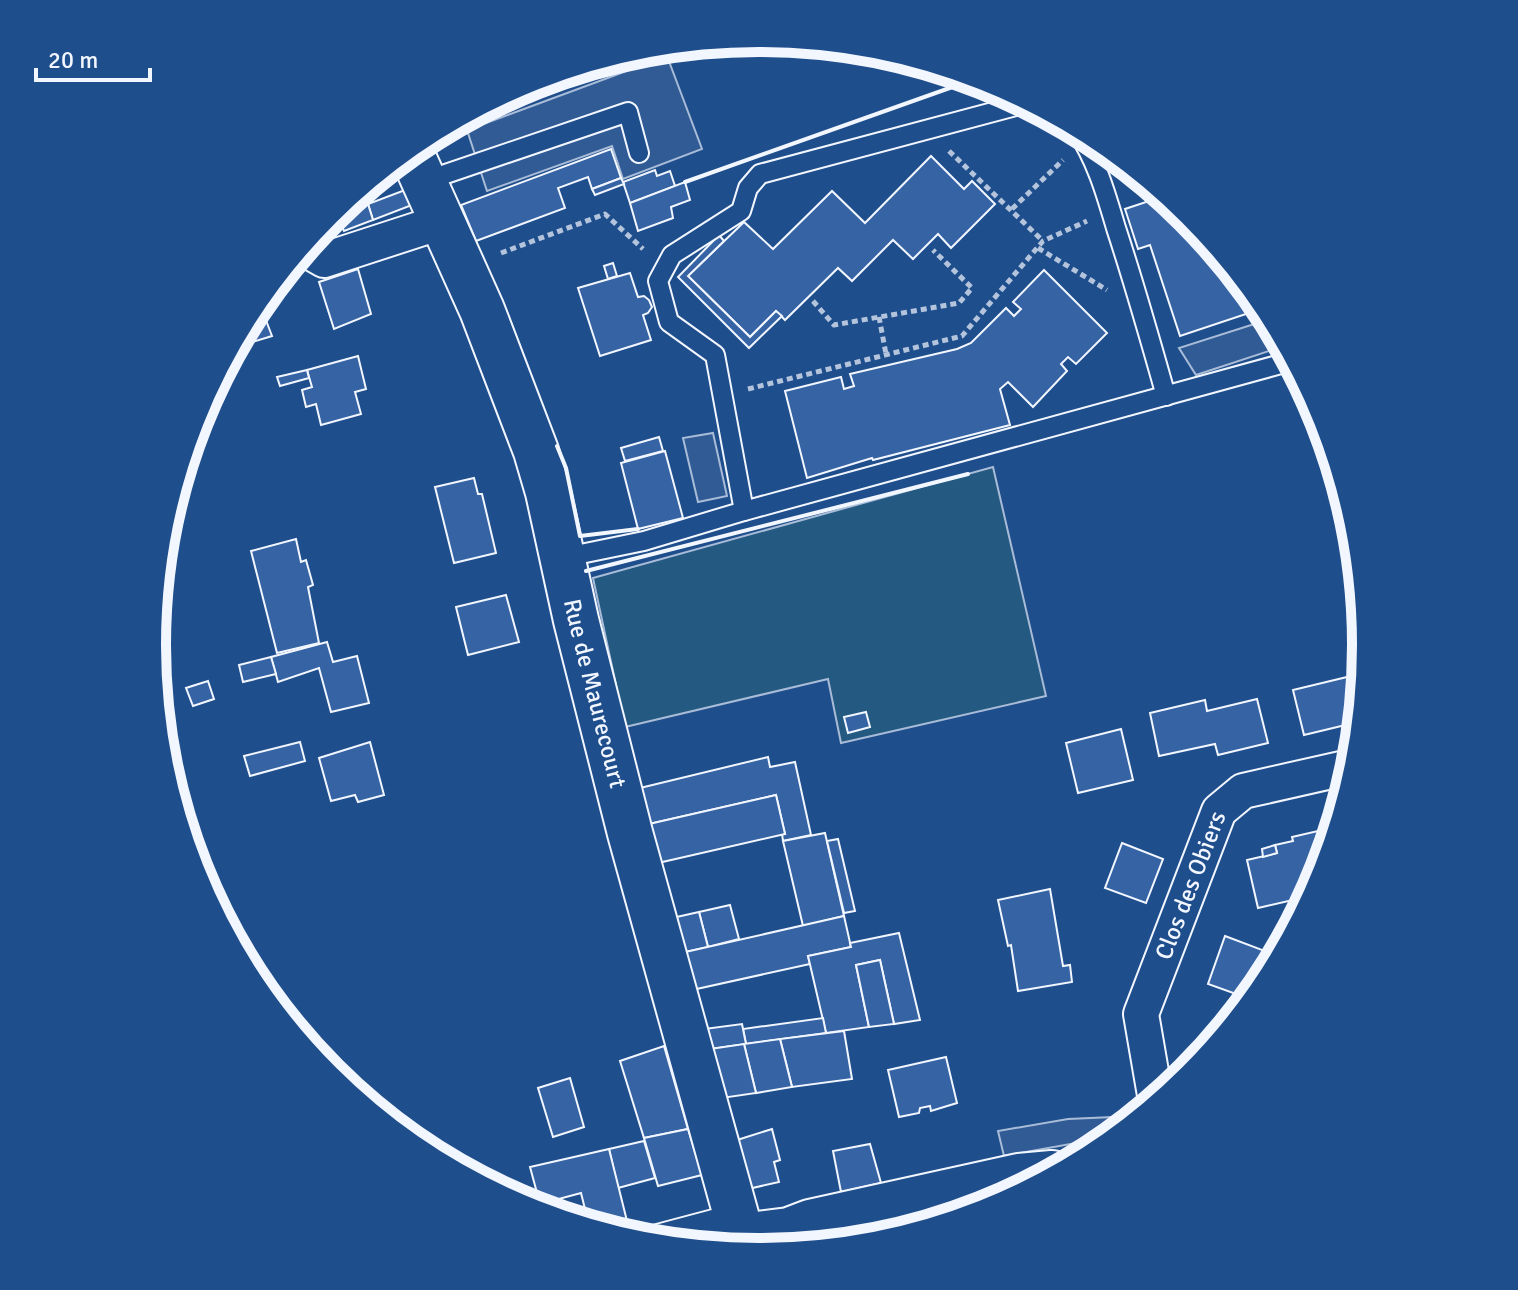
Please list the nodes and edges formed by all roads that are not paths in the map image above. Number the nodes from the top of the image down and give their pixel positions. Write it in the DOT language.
graph roads {
  1 [pos="1010,108"];
  2 [pos="639,153"];
  3 [pos="1091,154"];
  4 [pos="418,165"];
  5 [pos="444,221"];
  6 [pos="313,254"];
  7 [pos="1281,364"];
  8 [pos="1166,396"];
  9 [pos="744,511"];
  10 [pos="561,558"];
  11 [pos="1339,769"];
  12 [pos="1154,1087"];
  13 [pos="1024,1176"];
  14 [pos="741,1236"];
  1 -- 9 [label="lane"];
  2 -- 4 [label="lane"];
  3 -- 8 [label="lane"];
  4 -- 5 [label="main road, Rue de Maurecourt"];
  5 -- 6 [label="street"];
  5 -- 10 [label="main road, Rue de Maurecourt"];
  7 -- 8 [label="lane"];
  8 -- 9 [label="lane"];
  9 -- 10 [label="lane"];
  10 -- 14 [label="main road, Rue de Maurecourt"];
  11 -- 12 [label="street, Clos des Obiers"];
  13 -- 14 [label="main road"];
}
